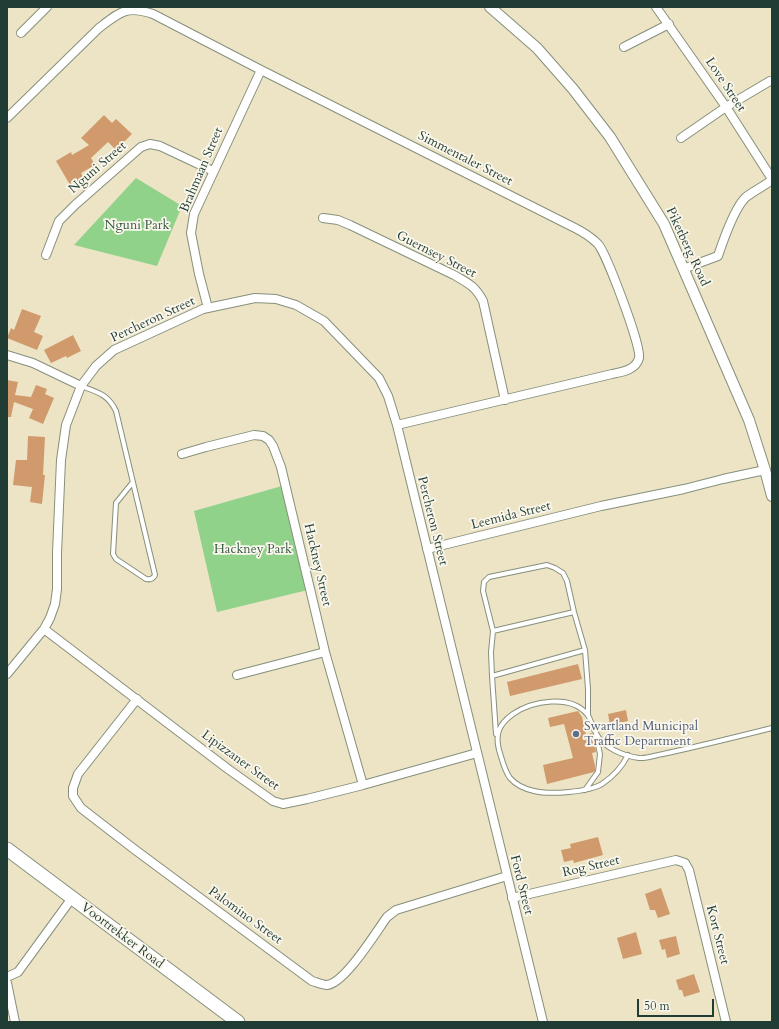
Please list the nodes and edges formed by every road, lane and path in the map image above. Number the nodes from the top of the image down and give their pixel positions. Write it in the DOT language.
graph roads {
  1 [pos="47,7"];
  2 [pos="490,7"];
  3 [pos="656,7"];
  4 [pos="669,24"];
  5 [pos="21,33"];
  6 [pos="624,47"];
  7 [pos="261,70"];
  8 [pos="770,81"];
  9 [pos="726,107"];
  10 [pos="7,118"];
  11 [pos="681,138"];
  12 [pos="212,171"];
  13 [pos="772,179"];
  14 [pos="323,218"];
  15 [pos="46,255"];
  16 [pos="683,269"];
  17 [pos="208,308"];
  18 [pos="7,355"];
  19 [pos="81,386"];
  20 [pos="505,400"];
  21 [pos="397,425"];
  22 [pos="182,454"];
  23 [pos="765,470"];
  24 [pos="133,482"];
  25 [pos="772,496"];
  26 [pos="427,549"];
  27 [pos="574,612"];
  28 [pos="44,629"];
  29 [pos="493,631"];
  30 [pos="585,650"];
  31 [pos="325,652"];
  32 [pos="7,674"];
  33 [pos="237,676"];
  34 [pos="492,676"];
  35 [pos="137,699"];
  36 [pos="588,715"];
  37 [pos="772,728"];
  38 [pos="596,735"];
  39 [pos="497,740"];
  40 [pos="477,753"];
  41 [pos="628,755"];
  42 [pos="363,784"];
  43 [pos="585,790"];
  44 [pos="7,849"];
  45 [pos="676,860"];
  46 [pos="507,876"];
  47 [pos="72,898"];
  48 [pos="512,898"];
  49 [pos="7,977"];
  50 [pos="7,983"];
  51 [pos="225,1017"];
  52 [pos="15,1022"];
  53 [pos="238,1022"];
  54 [pos="542,1022"];
  55 [pos="726,1022"];
  1 -- 5 [label="street"];
  2 -- 16 [label="street, Piketberg Road"];
  3 -- 4 [label="street, Love Street"];
  4 -- 6 [label="street"];
  4 -- 9 [label="street, Love Street"];
  7 -- 10 [label="street, Simmentaler Street"];
  7 -- 12 [label="street, Brahmaan Street"];
  7 -- 20 [label="street, Simmentaler Street"];
  8 -- 9 [label="street"];
  9 -- 11 [label="street"];
  9 -- 13 [label="street, Love Street"];
  12 -- 15 [label="street, Nguni Street"];
  12 -- 17 [label="street, Brahmaan Street"];
  13 -- 16 [label="street"];
  14 -- 20 [label="street, Guernsey Street"];
  16 -- 23 [label="street, Piketberg Road"];
  17 -- 19 [label="street, Percheron Street"];
  17 -- 21 [label="street, Percheron Street"];
  18 -- 19 [label="street"];
  19 -- 24 [label="lane"];
  19 -- 28 [label="street, Percheron Street"];
  20 -- 21 [label="street, Simmentaler Street"];
  21 -- 26 [label="street, Percheron Street"];
  22 -- 31 [label="street, Hackney Street"];
  23 -- 25 [label="street, Piketberg Road"];
  23 -- 26 [label="street, Leemida Street"];
  24 -- 24 [label="lane"];
  26 -- 40 [label="street, Percheron Street"];
  27 -- 29 [label="lane"];
  27 -- 29 [label="lane"];
  27 -- 30 [label="lane"];
  28 -- 32 [label="street, Percheron Street"];
  28 -- 35 [label="street, Lipizzaner Street"];
  29 -- 34 [label="lane"];
  30 -- 34 [label="lane"];
  30 -- 36 [label="lane"];
  31 -- 33 [label="street"];
  31 -- 42 [label="street, Hackney Street"];
  34 -- 39 [label="lane"];
  35 -- 42 [label="street, Lipizzaner Street"];
  35 -- 46 [label="street, Palomino Street"];
  36 -- 38 [label="lane"];
  36 -- 39 [label="lane"];
  37 -- 41 [label="lane"];
  38 -- 41 [label="lane"];
  38 -- 43 [label="lane"];
  39 -- 43 [label="lane"];
  40 -- 42 [label="street, Lipizzaner Street"];
  40 -- 46 [label="street, Ford Street"];
  41 -- 43 [label="lane"];
  44 -- 47 [label="main road, Voortrekker Road"];
  45 -- 48 [label="street, Rog Street"];
  45 -- 55 [label="street, Kort Street"];
  46 -- 48 [label="street, Ford Street"];
  47 -- 49 [label="street"];
  47 -- 51 [label="main road, Voortrekker Road"];
  48 -- 54 [label="street, Ford Street"];
  50 -- 52 [label="street"];
  51 -- 53 [label="main road, Voortrekker Road"];
}
